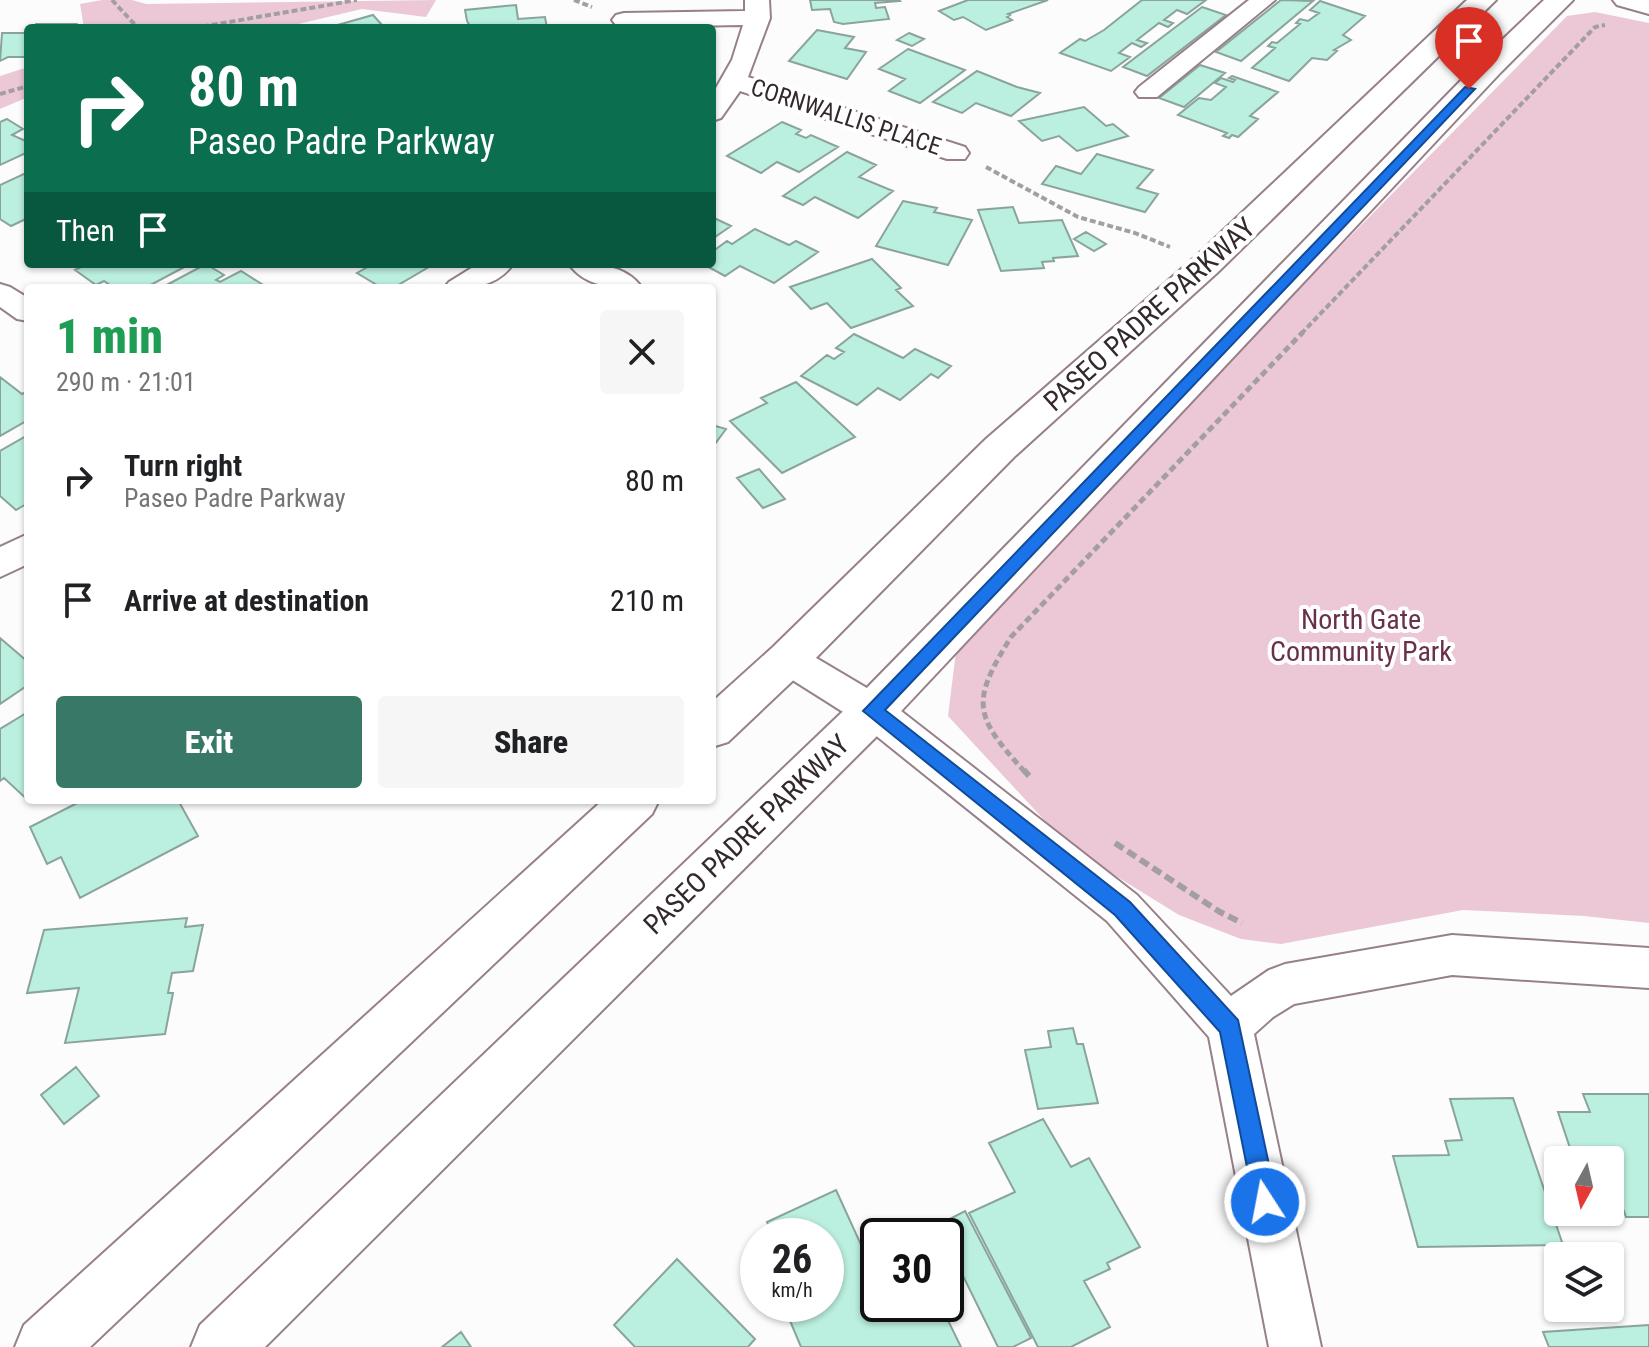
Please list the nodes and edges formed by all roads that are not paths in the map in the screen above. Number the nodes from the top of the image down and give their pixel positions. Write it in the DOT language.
graph roads {
  1 [pos="1263,0"];
  2 [pos="1483,0"];
  3 [pos="1560,0"];
  4 [pos="1625,0"];
  5 [pos="1649,7"];
  6 [pos="757,9"];
  7 [pos="624,20"];
  8 [pos="736,81"];
  9 [pos="1148,92"];
  10 [pos="716,108"];
  11 [pos="956,153"];
  12 [pos="492,268"];
  13 [pos="591,268"];
  14 [pos="466,284"];
  15 [pos="620,284"];
  16 [pos="0,293"];
  17 [pos="24,309"];
  18 [pos="24,549"];
  19 [pos="0,564"];
  20 [pos="788,659"];
  21 [pos="873,711"];
  22 [pos="716,725"];
  23 [pos="631,804"];
  24 [pos="1649,968"];
  25 [pos="1230,1027"];
  26 [pos="46,1347"];
  27 [pos="222,1347"];
  28 [pos="1295,1347"];
  1 -- 9 [label="street"];
  2 -- 20 [label="main road, PASEO PADRE PARKWAY"];
  3 -- 21 [label="main road, PASEO PADRE PARKWAY"];
  4 -- 5 [label="street"];
  6 -- 7 [label="street"];
  6 -- 8 [label="street"];
  8 -- 10 [label="street"];
  8 -- 11 [label="street, CORNWALLIS PLACE"];
  12 -- 14 [label="street"];
  13 -- 15 [label="street"];
  16 -- 17 [label="street"];
  18 -- 19 [label="street"];
  20 -- 21 [label="street"];
  20 -- 22 [label="main road, PASEO PADRE PARKWAY"];
  21 -- 25 [label="street"];
  21 -- 27 [label="main road, PASEO PADRE PARKWAY"];
  23 -- 26 [label="main road"];
  24 -- 25 [label="street"];
  25 -- 28 [label="street"];
}
